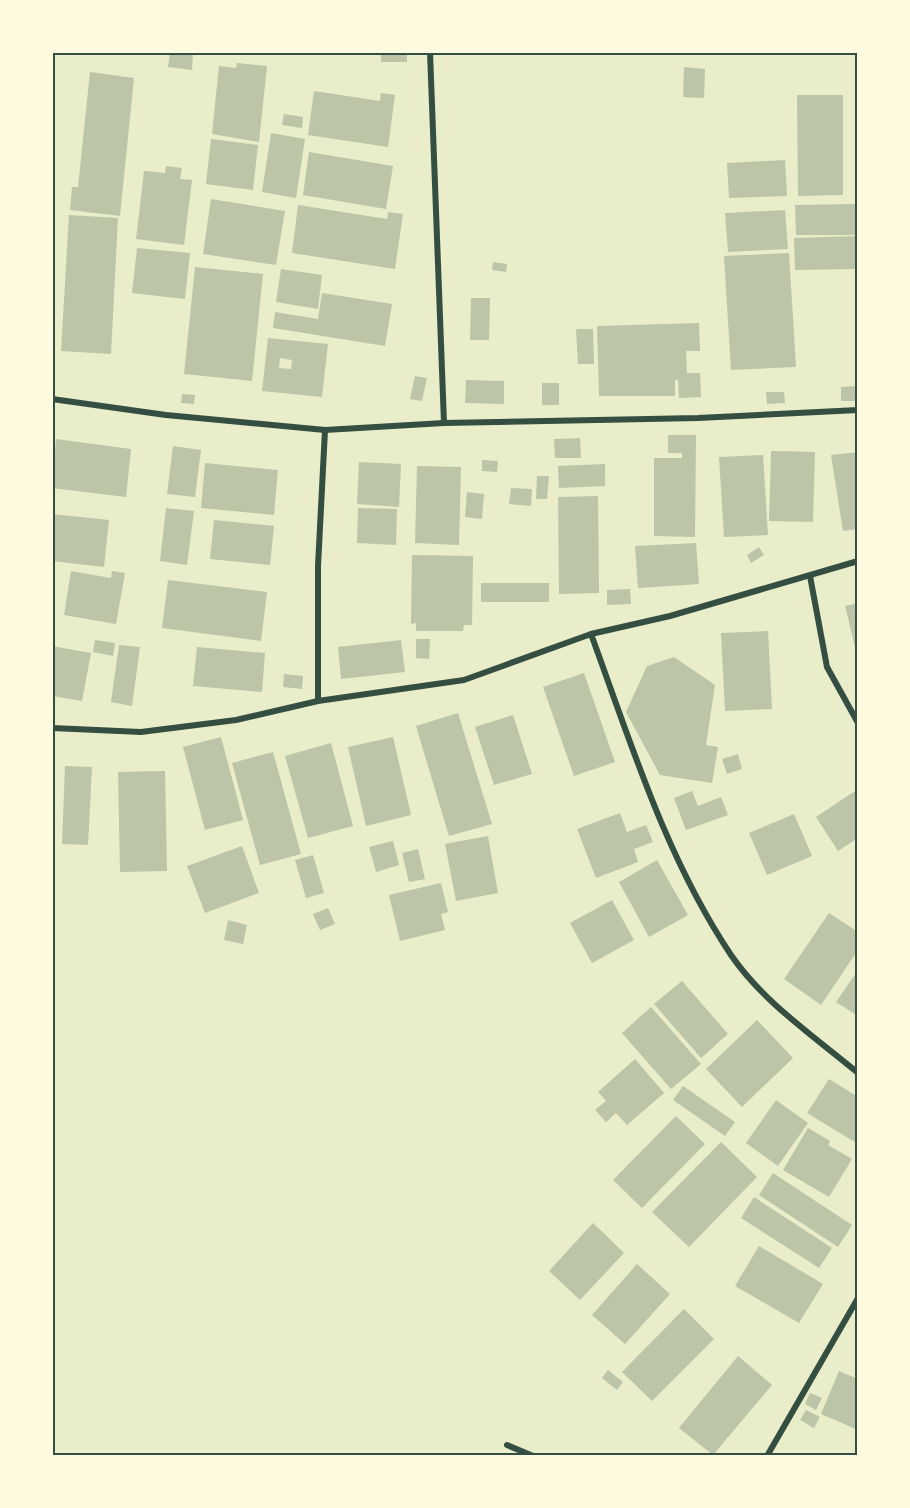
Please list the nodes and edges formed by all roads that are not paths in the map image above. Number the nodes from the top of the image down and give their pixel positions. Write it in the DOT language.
graph roads {
  1 [pos="430,52"];
  2 [pos="52,399"];
  3 [pos="858,410"];
  4 [pos="444,423"];
  5 [pos="326,430"];
  6 [pos="858,561"];
  7 [pos="810,576"];
  8 [pos="591,634"];
  9 [pos="318,701"];
  10 [pos="858,723"];
  11 [pos="52,728"];
  12 [pos="858,1073"];
  13 [pos="858,1298"];
  14 [pos="507,1445"];
  15 [pos="533,1455"];
  16 [pos="767,1455"];
  1 -- 4 [label="street"];
  2 -- 5 [label="street"];
  3 -- 4 [label="street"];
  4 -- 5 [label="street"];
  5 -- 9 [label="street"];
  6 -- 7 [label="street"];
  7 -- 8 [label="street"];
  7 -- 10 [label="street"];
  8 -- 9 [label="street"];
  8 -- 12 [label="street"];
  9 -- 11 [label="street"];
  13 -- 16 [label="street"];
  14 -- 15 [label="street"];
}
